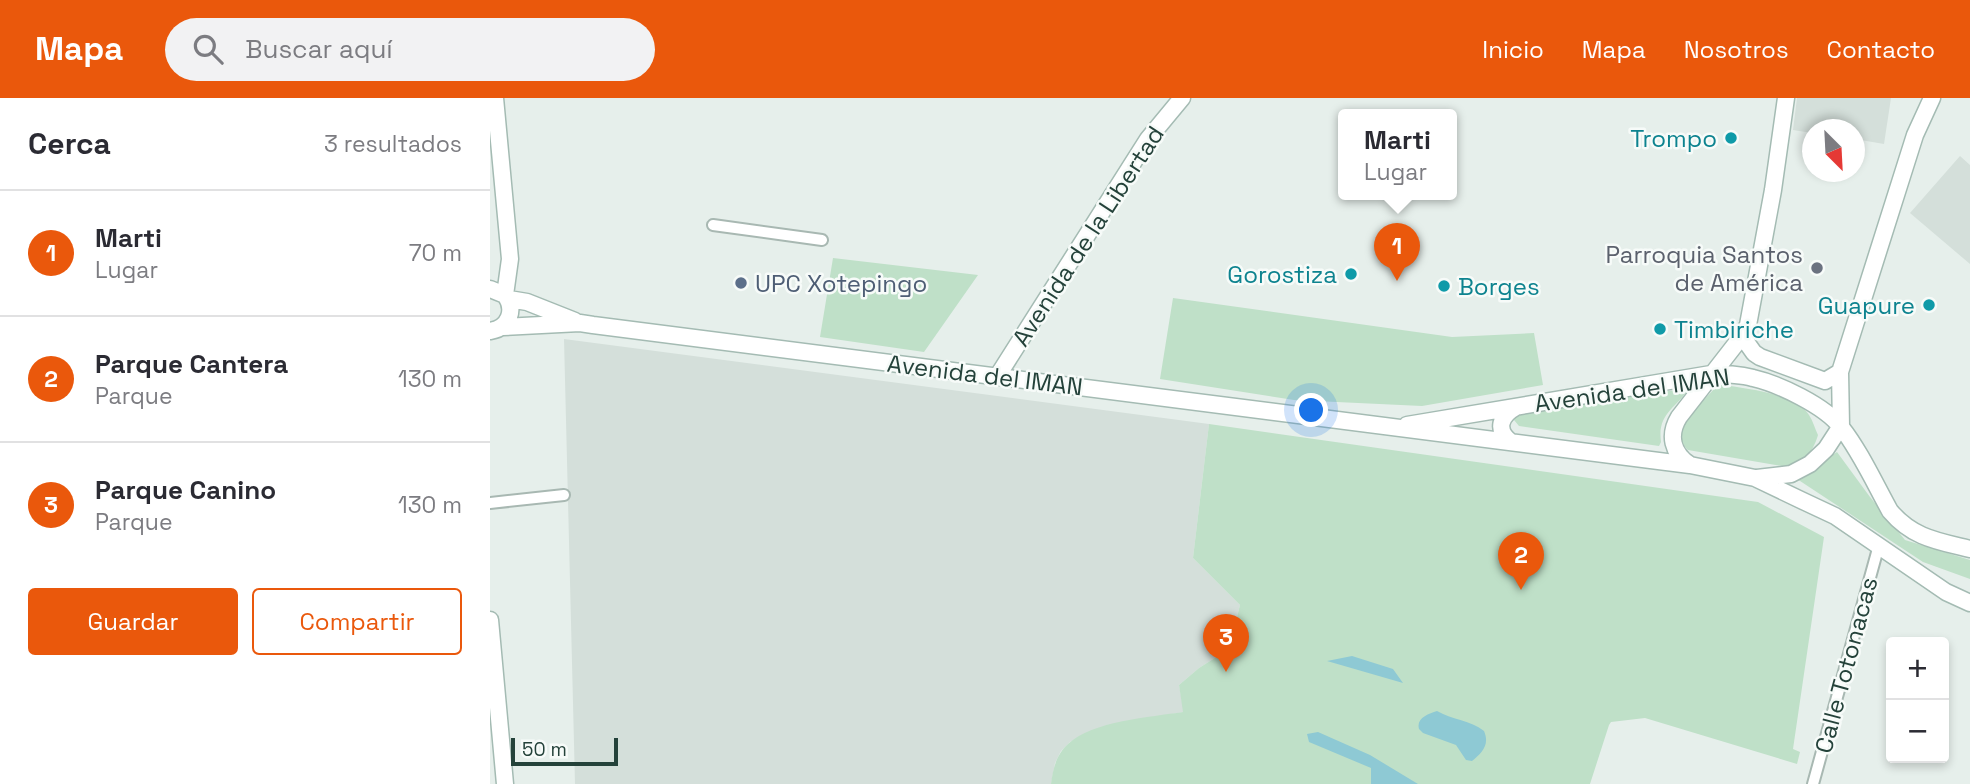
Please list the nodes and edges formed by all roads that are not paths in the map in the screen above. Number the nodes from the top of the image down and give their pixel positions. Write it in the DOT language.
graph roads {
  1 [pos="495,98"];
  2 [pos="1182,98"];
  3 [pos="1786,98"];
  4 [pos="1932,98"];
  5 [pos="713,225"];
  6 [pos="822,240"];
  7 [pos="501,294"];
  8 [pos="580,323"];
  9 [pos="495,332"];
  10 [pos="1742,336"];
  11 [pos="1840,372"];
  12 [pos="1711,374"];
  13 [pos="997,377"];
  14 [pos="1521,404"];
  15 [pos="1841,426"];
  16 [pos="1391,428"];
  17 [pos="1511,442"];
  18 [pos="1689,465"];
  19 [pos="1755,478"];
  20 [pos="564,495"];
  21 [pos="490,503"];
  22 [pos="1879,545"];
  23 [pos="1970,549"];
  24 [pos="1970,603"];
  25 [pos="490,620"];
  26 [pos="505,784"];
  27 [pos="1813,784"];
  1 -- 7 [label="main road"];
  2 -- 13 [label="main road, Avenida de la Libertad"];
  3 -- 10 [label="main road"];
  4 -- 11 [label="main road"];
  5 -- 6 [label="street"];
  7 -- 8 [label="main road, Avenida del IMAN"];
  7 -- 9 [label="main road"];
  8 -- 9 [label="main road, Avenida del IMAN"];
  8 -- 13 [label="main road, Avenida del IMAN"];
  10 -- 11 [label="main road"];
  10 -- 12 [label="main road"];
  11 -- 15 [label="main road"];
  12 -- 14 [label="main road, Avenida del IMAN"];
  12 -- 15 [label="main road, Avenida del IMAN"];
  12 -- 18 [label="main road"];
  13 -- 16 [label="main road, Avenida del IMAN"];
  14 -- 16 [label="main road, Avenida del IMAN"];
  14 -- 17 [label="main road"];
  15 -- 19 [label="main road"];
  15 -- 23 [label="main road, Avenida del IMAN"];
  16 -- 17 [label="main road, Avenida del IMAN"];
  17 -- 18 [label="main road, Avenida del IMAN"];
  18 -- 19 [label="main road, Avenida del IMAN"];
  19 -- 22 [label="main road, Avenida del IMAN"];
  20 -- 21 [label="street"];
  22 -- 24 [label="main road, Avenida del IMAN"];
  22 -- 27 [label="street, Calle Totonacas"];
  25 -- 26 [label="main road"];
}
